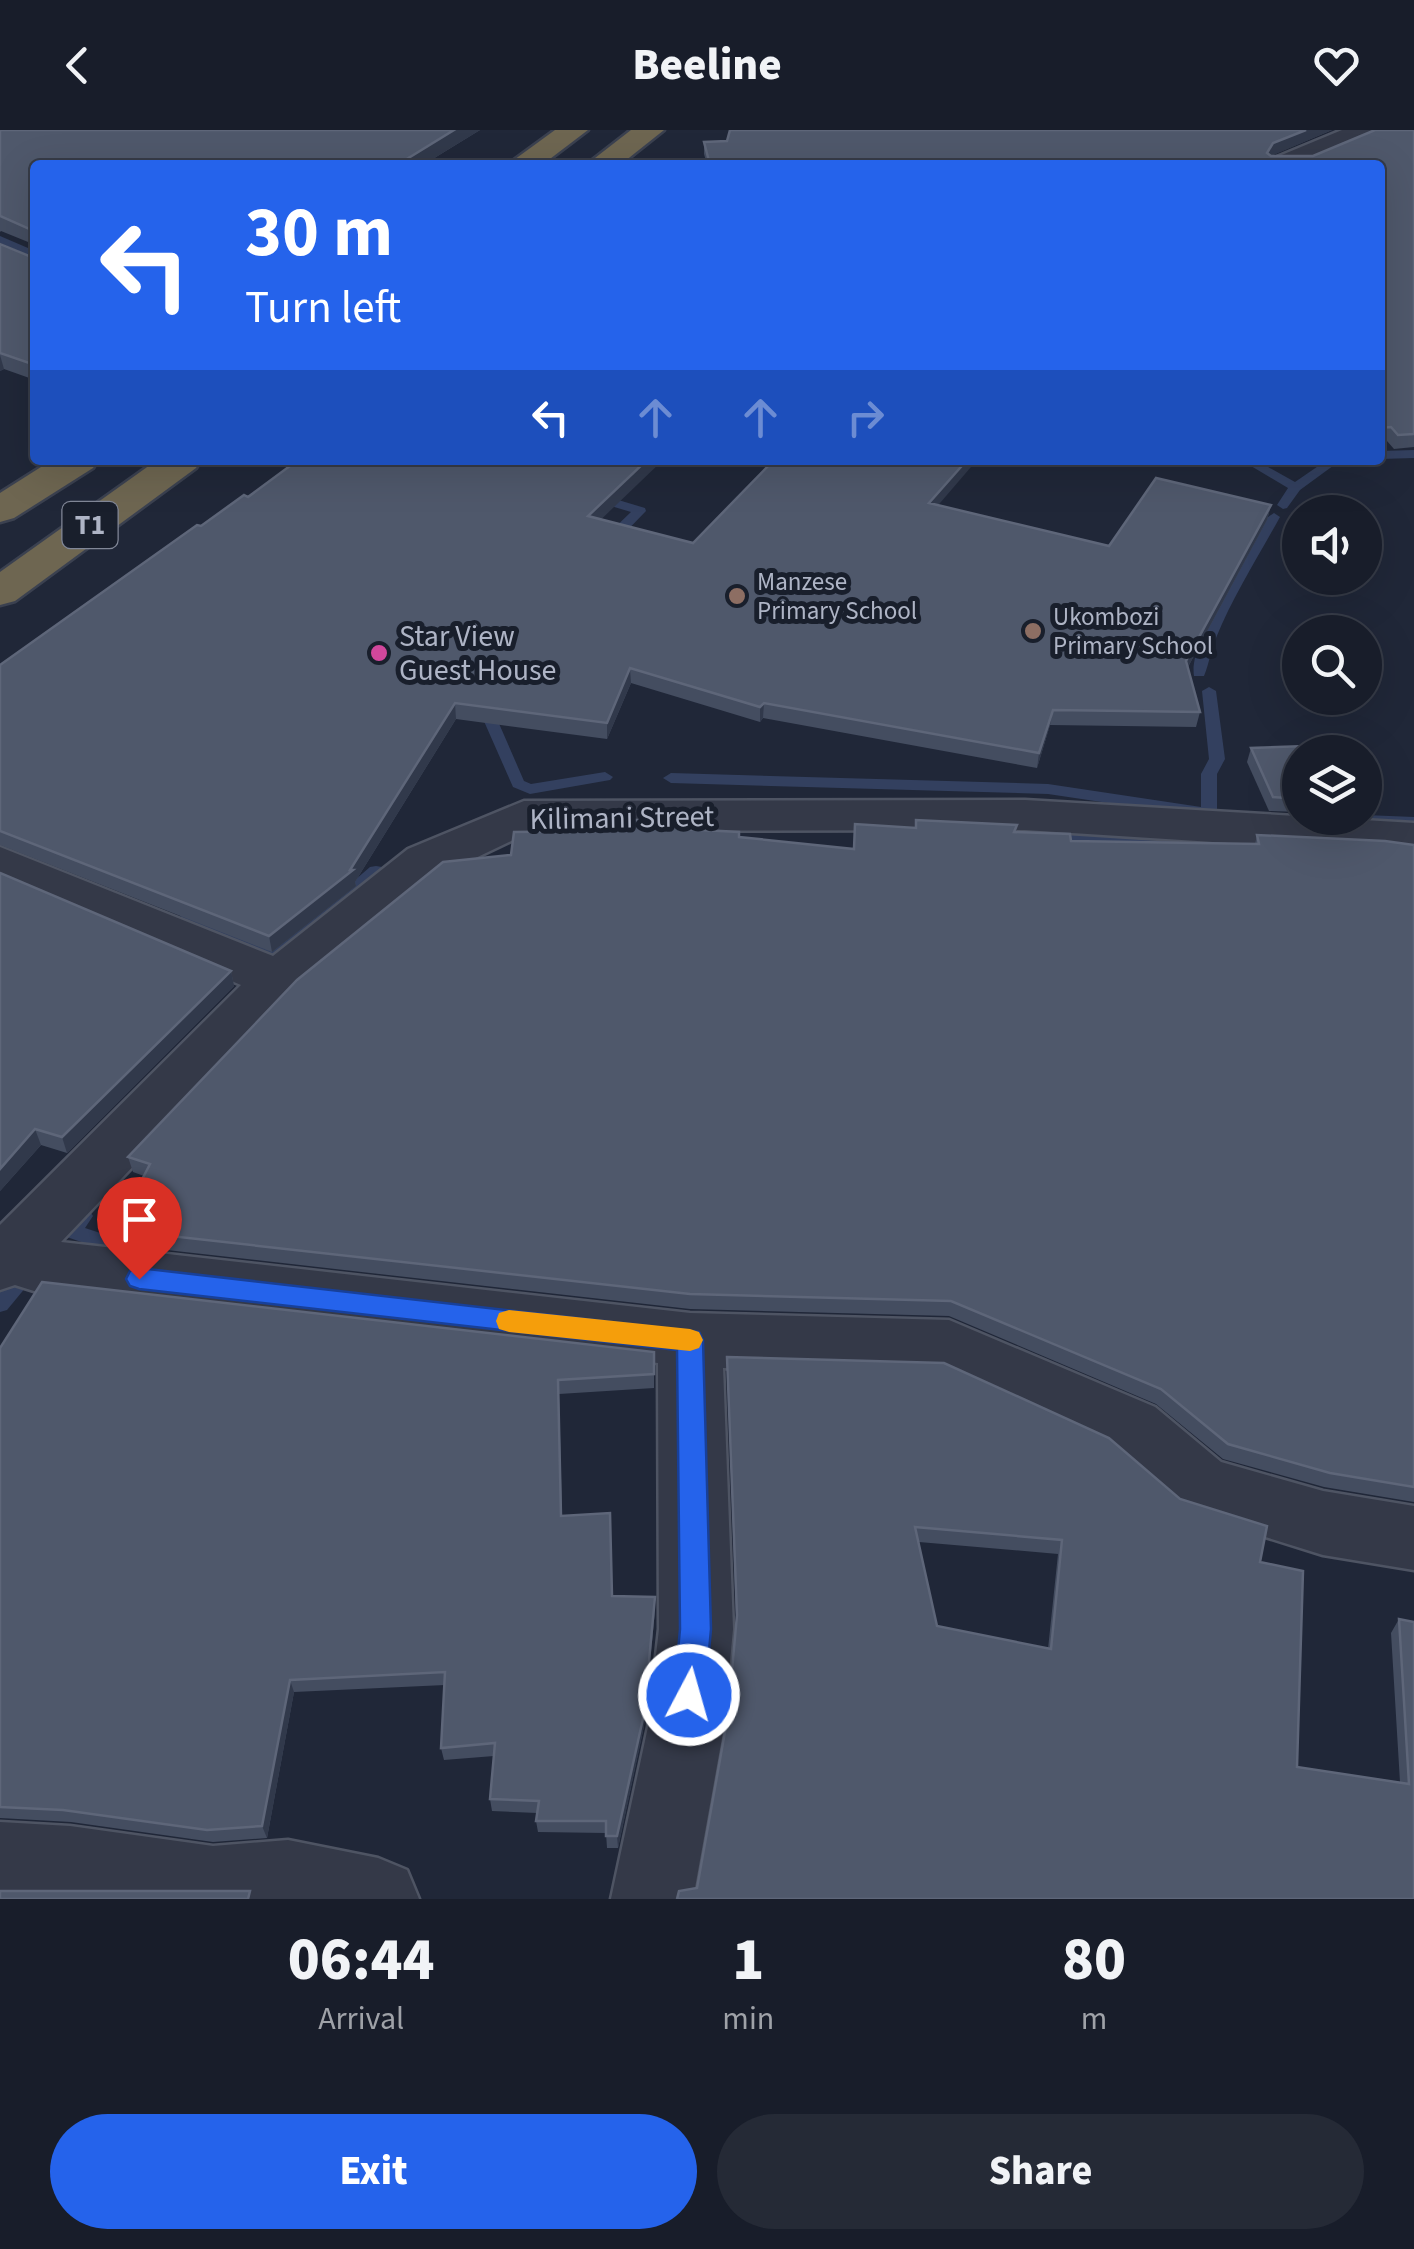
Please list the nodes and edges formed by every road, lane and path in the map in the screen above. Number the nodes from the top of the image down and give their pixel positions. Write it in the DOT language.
graph roads {
  1 [pos="574,130"];
  2 [pos="650,130"];
  3 [pos="1367,130"];
  4 [pos="529,160"];
  5 [pos="609,160"];
  6 [pos="1295,160"];
  7 [pos="71,465"];
  8 [pos="175,465"];
  9 [pos="0,510"];
  10 [pos="0,592"];
  11 [pos="1414,840"];
  12 [pos="0,864"];
  13 [pos="278,980"];
  14 [pos="10,1249"];
  15 [pos="690,1340"];
  16 [pos="1414,1538"];
  17 [pos="0,1862"];
  18 [pos="378,1899"];
  19 [pos="652,1899"];
  1 -- 4 [label="highway"];
  2 -- 5 [label="highway"];
  3 -- 6 [label="street"];
  7 -- 9 [label="highway, T1"];
  8 -- 10 [label="highway, T1"];
  11 -- 13 [label="street, Kilimani Street"];
  12 -- 13 [label="street"];
  13 -- 14 [label="street, Kilimani Street"];
  14 -- 15 [label="street"];
  15 -- 16 [label="street"];
  15 -- 19 [label="street"];
  17 -- 18 [label="street"];
}
